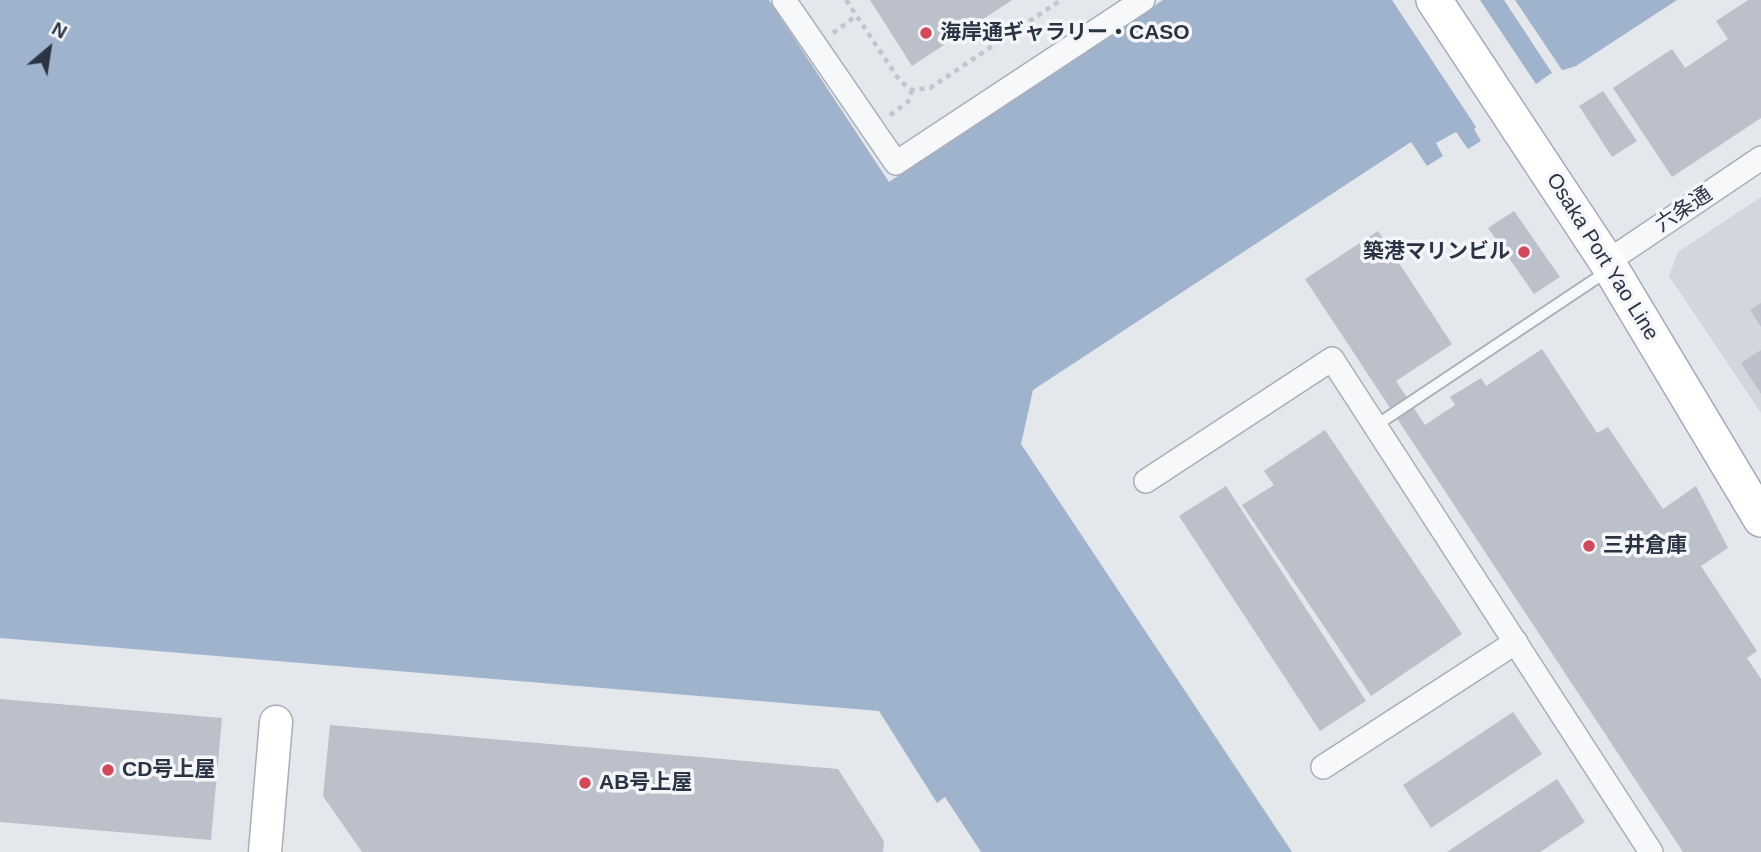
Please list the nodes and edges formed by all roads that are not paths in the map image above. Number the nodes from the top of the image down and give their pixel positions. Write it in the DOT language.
graph roads {
  1 [pos="784,0"];
  2 [pos="1143,0"];
  3 [pos="1434,0"];
  4 [pos="1761,158"];
  5 [pos="1609,265"];
  6 [pos="1375,426"];
  7 [pos="1146,481"];
  8 [pos="1761,519"];
  9 [pos="1516,642"];
  10 [pos="276,722"];
  11 [pos="1323,766"];
  12 [pos="265,852"];
  13 [pos="1651,852"];
  1 -- 2 [label="street"];
  3 -- 5 [label="main road, Osaka Port Yao Line"];
  4 -- 5 [label="street, 六条通"];
  5 -- 6 [label="lane"];
  5 -- 8 [label="main road, Osaka Port Yao Line"];
  6 -- 7 [label="street"];
  6 -- 9 [label="street"];
  9 -- 11 [label="street"];
  9 -- 13 [label="street"];
  10 -- 12 [label="street"];
}
